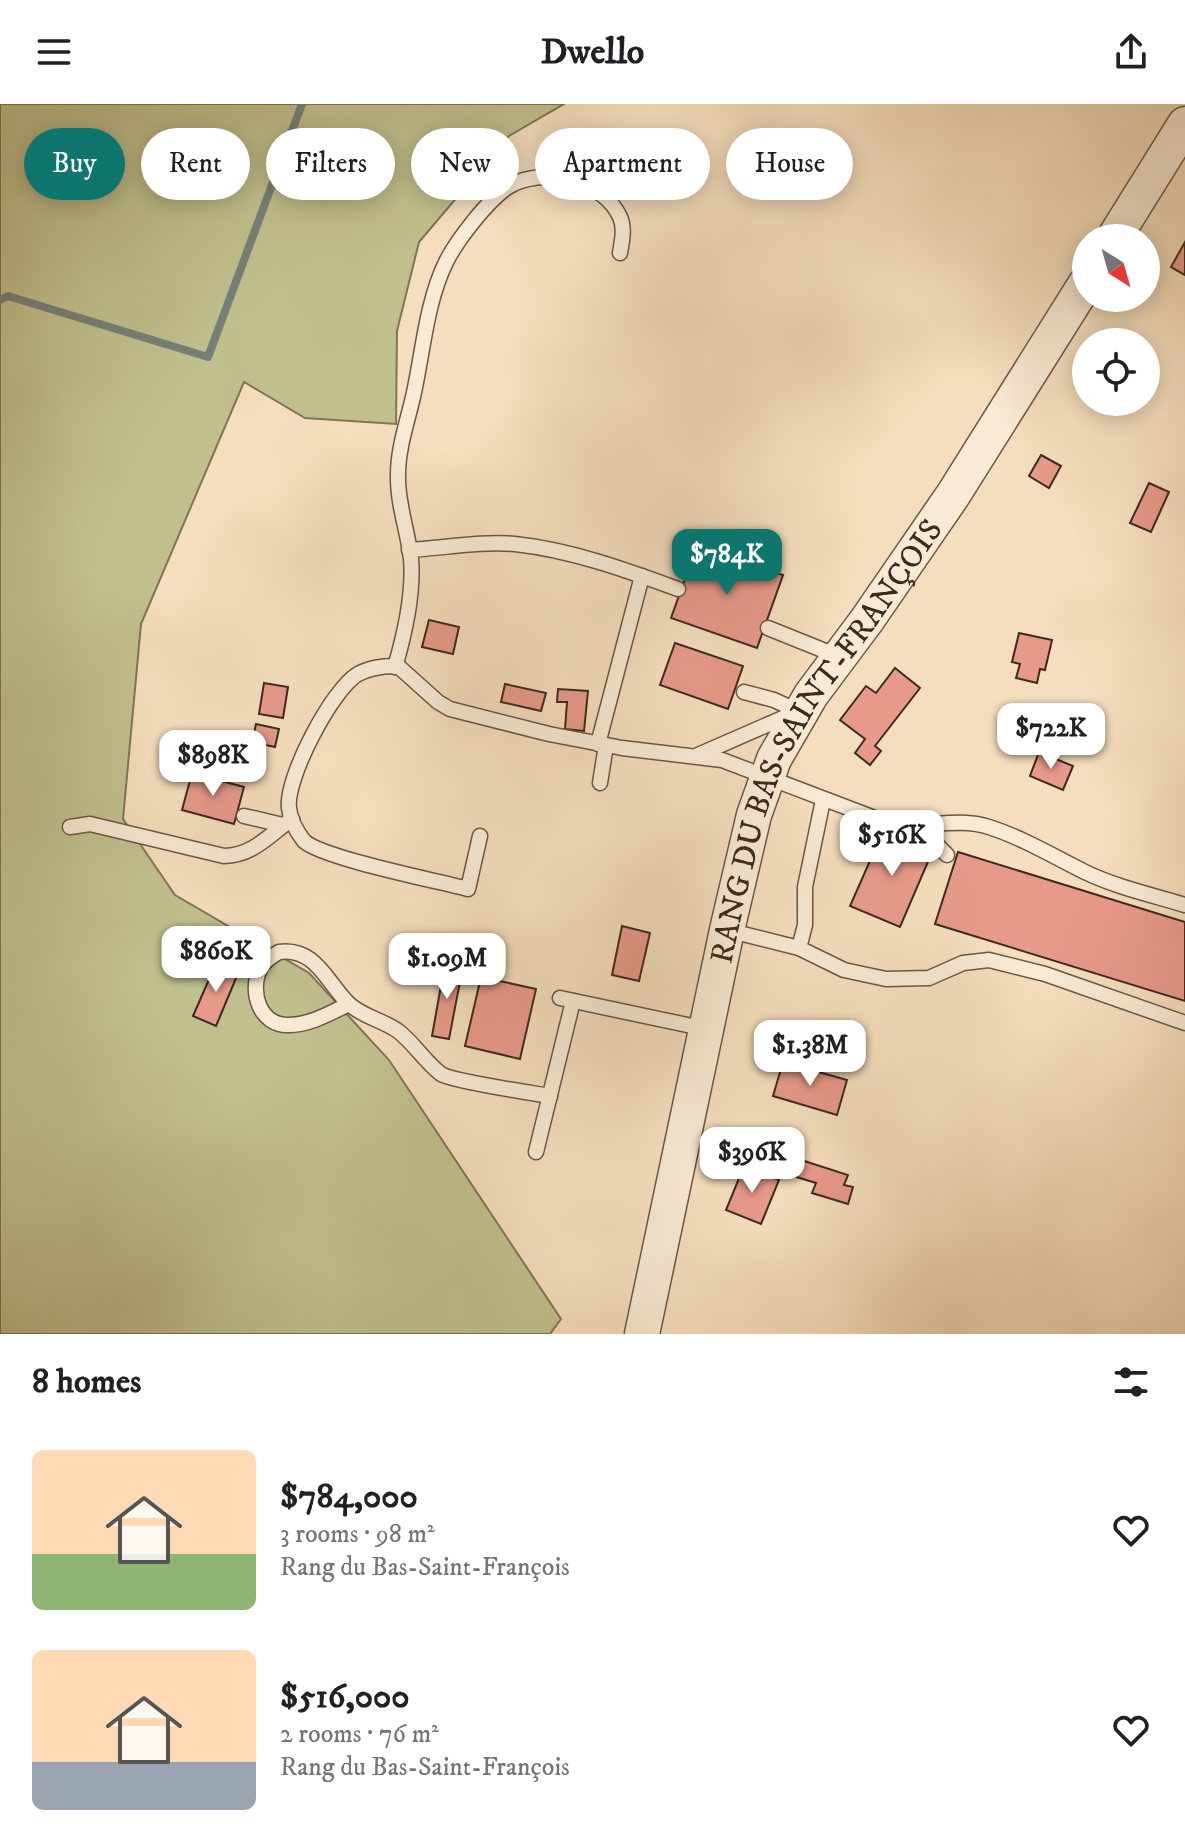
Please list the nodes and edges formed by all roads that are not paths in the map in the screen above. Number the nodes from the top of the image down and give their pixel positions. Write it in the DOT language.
graph roads {
  1 [pos="1185,124"];
  2 [pos="1123,224"];
  3 [pos="620,253"];
  4 [pos="1072,305"];
  5 [pos="409,550"];
  6 [pos="642,576"];
  7 [pos="678,589"];
  8 [pos="768,628"];
  9 [pos="840,657"];
  10 [pos="395,667"];
  11 [pos="744,692"];
  12 [pos="800,712"];
  13 [pos="602,744"];
  14 [pos="696,755"];
  15 [pos="767,778"];
  16 [pos="600,783"];
  17 [pos="823,800"];
  18 [pos="244,816"];
  19 [pos="287,822"];
  20 [pos="935,824"];
  21 [pos="70,827"];
  22 [pos="480,836"];
  23 [pos="947,855"];
  24 [pos="1185,905"];
  25 [pos="727,930"];
  26 [pos="799,948"];
  27 [pos="349,1004"];
  28 [pos="1185,1023"];
  29 [pos="706,1029"];
  30 [pos="550,1096"];
  31 [pos="536,1152"];
  32 [pos="642,1334"];
  1 -- 2 [label="street"];
  3 -- 5 [label="lane"];
  4 -- 9 [label="street, RANG DU BAS-SAINT-FRANÇOIS"];
  5 -- 6 [label="lane"];
  5 -- 10 [label="lane"];
  6 -- 7 [label="lane"];
  6 -- 13 [label="lane"];
  8 -- 9 [label="lane"];
  9 -- 12 [label="street, RANG DU BAS-SAINT-FRANÇOIS"];
  10 -- 13 [label="lane"];
  10 -- 19 [label="lane"];
  11 -- 12 [label="lane"];
  12 -- 14 [label="lane"];
  12 -- 15 [label="street, RANG DU BAS-SAINT-FRANÇOIS"];
  13 -- 14 [label="lane"];
  13 -- 16 [label="lane"];
  14 -- 15 [label="lane"];
  15 -- 17 [label="lane"];
  15 -- 25 [label="street, RANG DU BAS-SAINT-FRANÇOIS"];
  17 -- 20 [label="lane"];
  17 -- 26 [label="lane"];
  18 -- 19 [label="lane"];
  19 -- 21 [label="lane"];
  19 -- 22 [label="lane"];
  20 -- 23 [label="lane"];
  20 -- 24 [label="lane"];
  25 -- 26 [label="lane"];
  25 -- 29 [label="street, RANG DU BAS-SAINT-FRANÇOIS"];
  26 -- 28 [label="lane"];
  27 -- 27 [label="lane"];
  27 -- 30 [label="lane"];
  29 -- 30 [label="lane"];
  29 -- 32 [label="street, RANG DU BAS-SAINT-FRANÇOIS"];
  30 -- 31 [label="lane"];
}
